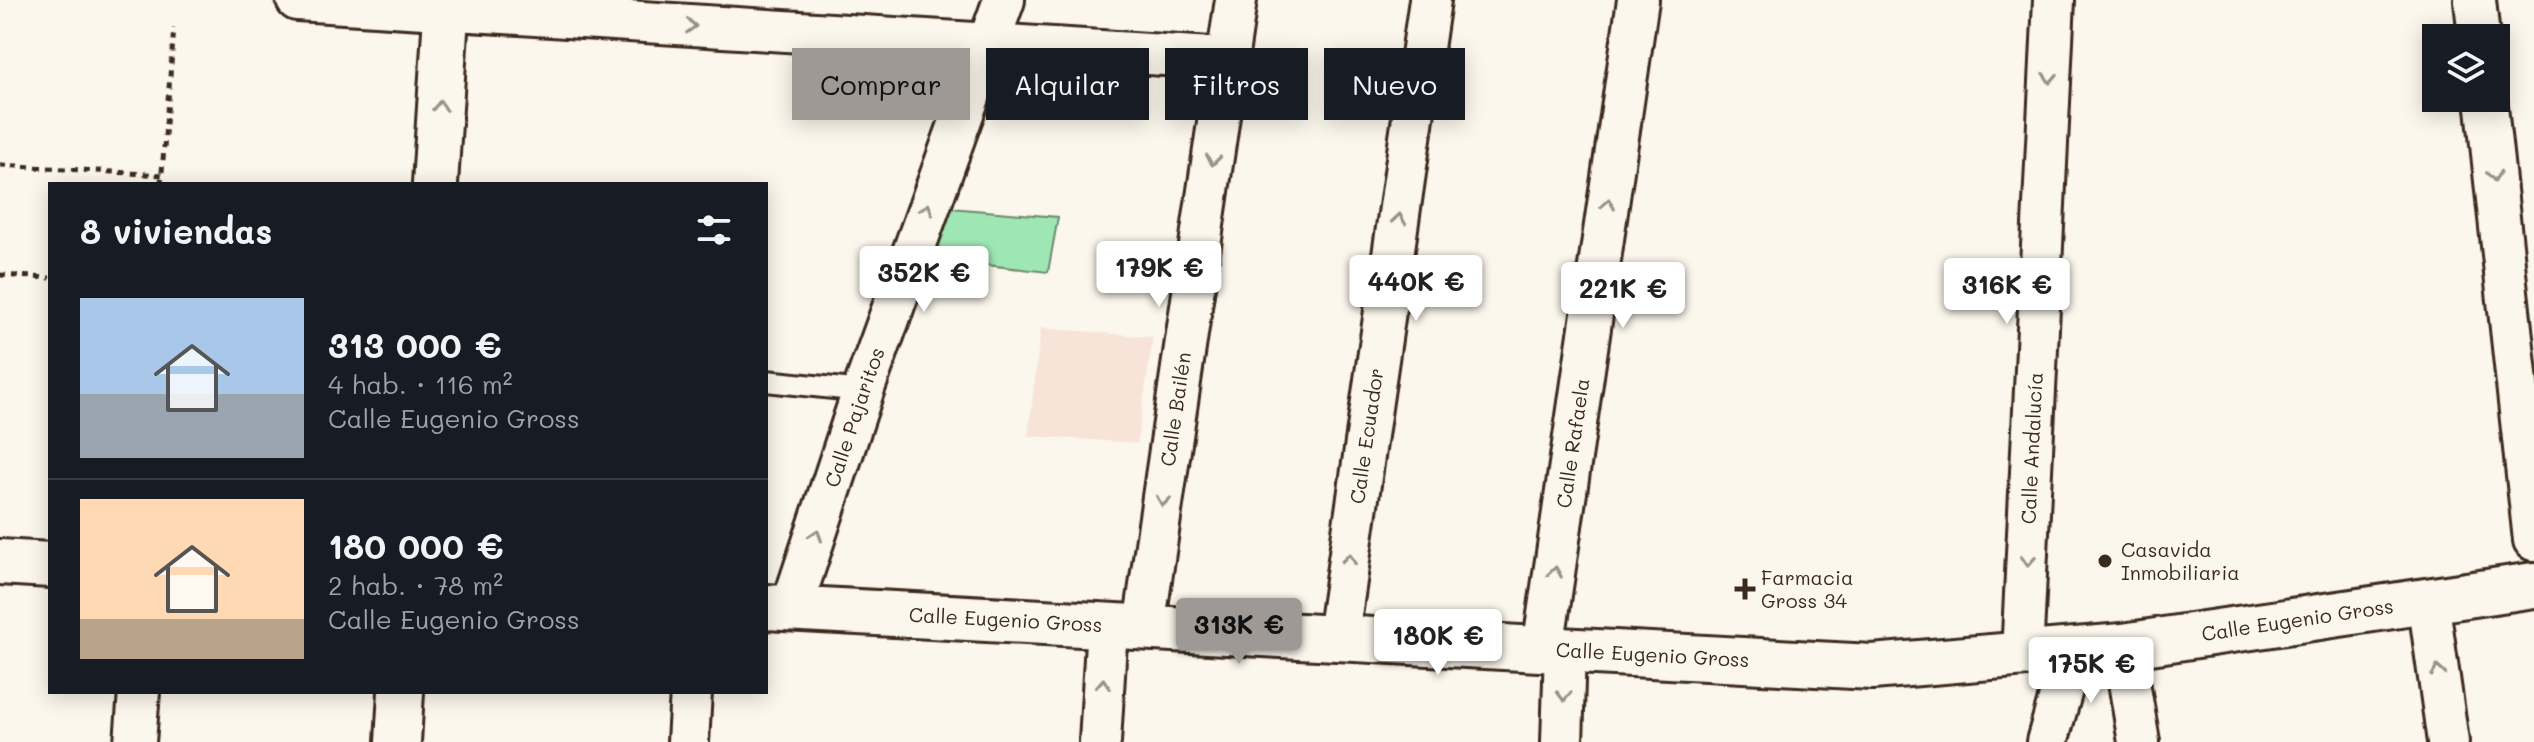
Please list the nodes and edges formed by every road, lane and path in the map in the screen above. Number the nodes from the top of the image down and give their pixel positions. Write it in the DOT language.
graph roads {
  1 [pos="297,0"];
  2 [pos="1004,0"];
  3 [pos="1236,0"];
  4 [pos="1430,0"];
  5 [pos="1638,0"];
  6 [pos="2054,0"];
  7 [pos="2475,0"];
  8 [pos="446,6"];
  9 [pos="2478,24"];
  10 [pos="174,28"];
  11 [pos="985,43"];
  12 [pos="1229,48"];
  13 [pos="1165,55"];
  14 [pos="2488,112"];
  15 [pos="1216,120"];
  16 [pos="0,165"];
  17 [pos="162,175"];
  18 [pos="161,182"];
  19 [pos="435,182"];
  20 [pos="0,275"];
  21 [pos="48,278"];
  22 [pos="768,381"];
  23 [pos="863,391"];
  24 [pos="2534,540"];
  25 [pos="0,562"];
  26 [pos="48,565"];
  27 [pos="2534,585"];
  28 [pos="2428,599"];
  29 [pos="779,608"];
  30 [pos="1126,626"];
  31 [pos="1338,636"];
  32 [pos="2123,646"];
  33 [pos="1554,650"];
  34 [pos="2073,651"];
  35 [pos="2022,656"];
  36 [pos="139,694"];
  37 [pos="401,694"];
  38 [pos="691,694"];
  39 [pos="135,742"];
  40 [pos="398,742"];
  41 [pos="688,742"];
  42 [pos="1100,742"];
  43 [pos="1562,742"];
  44 [pos="2047,742"];
  45 [pos="2139,742"];
  46 [pos="2448,742"];
  1 -- 8 [label="street"];
  2 -- 11 [label="street, Calle Pajaritos"];
  3 -- 12 [label="street, Calle Bailén"];
  31 -- 4 [label="street, Calle Ecuador, one-way"];
  33 -- 5 [label="street, Calle Rafaela, one-way"];
  6 -- 35 [label="street, Calle Andalucía, one-way"];
  7 -- 9 [label="street"];
  8 -- 11 [label="street, one-way"];
  19 -- 8 [label="main road, one-way"];
  10 -- 17 [label="path"];
  11 -- 13 [label="street"];
  23 -- 11 [label="street, Calle Pajaritos, one-way"];
  14 -- 24 [label="street, one-way"];
  15 -- 30 [label="street, Calle Bailén, one-way"];
  16 -- 17 [label="path"];
  17 -- 18 [label="path"];
  20 -- 21 [label="path"];
  22 -- 23 [label="lane"];
  29 -- 23 [label="street, Calle Pajaritos, one-way"];
  25 -- 26 [label="main road"];
  27 -- 28 [label="main road, Calle Eugenio Gross"];
  28 -- 32 [label="main road, Calle Eugenio Gross"];
  46 -- 28 [label="street, one-way"];
  29 -- 30 [label="main road, Calle Eugenio Gross"];
  30 -- 31 [label="main road, Calle Eugenio Gross"];
  42 -- 30 [label="street, Calle Bailén, one-way"];
  31 -- 33 [label="main road, Calle Eugenio Gross"];
  32 -- 34 [label="main road, Calle Eugenio Gross"];
  32 -- 45 [label="street"];
  33 -- 35 [label="main road, Calle Eugenio Gross"];
  33 -- 43 [label="street, Calle Rafaela, one-way"];
  34 -- 35 [label="main road, Calle Eugenio Gross"];
  34 -- 44 [label="street"];
  36 -- 39 [label="street"];
  37 -- 40 [label="main road"];
  38 -- 41 [label="street"];
}
